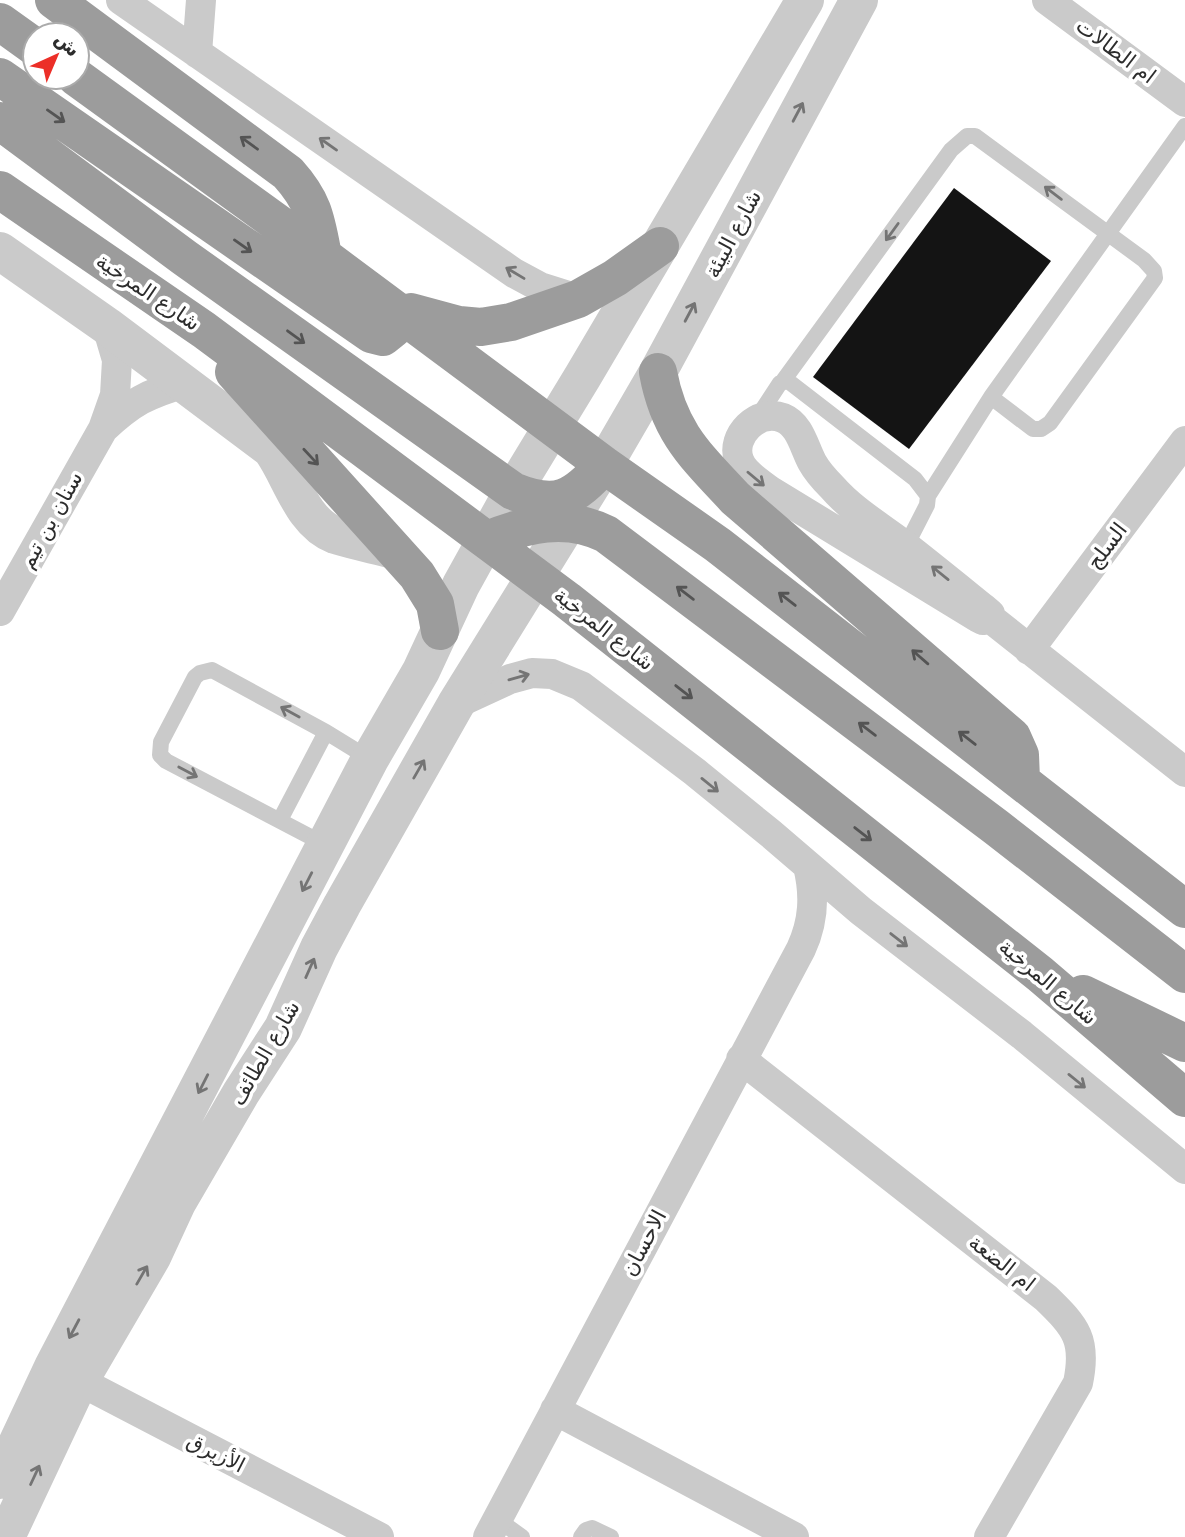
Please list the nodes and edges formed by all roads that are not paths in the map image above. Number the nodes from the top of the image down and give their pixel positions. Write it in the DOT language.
graph roads {
  1 [pos="54,0"];
  2 [pos="121,0"];
  3 [pos="192,0"];
  4 [pos="201,0"];
  5 [pos="805,0"];
  6 [pos="859,0"];
  7 [pos="1047,0"];
  8 [pos="0,22"];
  9 [pos="156,25"];
  10 [pos="21,37"];
  11 [pos="197,53"];
  12 [pos="0,77"];
  13 [pos="91,88"];
  14 [pos="1185,102"];
  15 [pos="0,121"];
  16 [pos="1185,126"];
  17 [pos="0,190"];
  18 [pos="1108,233"];
  19 [pos="660,246"];
  20 [pos="0,251"];
  21 [pos="323,256"];
  22 [pos="578,299"];
  23 [pos="390,307"];
  24 [pos="107,326"];
  25 [pos="204,330"];
  26 [pos="658,372"];
  27 [pos="783,381"];
  28 [pos="185,383"];
  29 [pos="991,397"];
  30 [pos="755,421"];
  31 [pos="551,426"];
  32 [pos="103,429"];
  33 [pos="1185,441"];
  34 [pos="604,465"];
  35 [pos="513,491"];
  36 [pos="928,496"];
  37 [pos="567,522"];
  38 [pos="487,540"];
  39 [pos="906,546"];
  40 [pos="394,550"];
  41 [pos="534,575"];
  42 [pos="1,607"];
  43 [pos="990,618"];
  44 [pos="440,631"];
  45 [pos="1029,650"];
  46 [pos="456,704"];
  47 [pos="326,732"];
  48 [pos="370,759"];
  49 [pos="1185,772"];
  50 [pos="1021,780"];
  51 [pos="279,820"];
  52 [pos="326,845"];
  53 [pos="808,866"];
  54 [pos="1185,909"];
  55 [pos="861,911"];
  56 [pos="801,949"];
  57 [pos="1040,974"];
  58 [pos="1185,974"];
  59 [pos="1185,1043"];
  60 [pos="741,1059"];
  61 [pos="1185,1098"];
  62 [pos="1185,1169"];
  63 [pos="66,1375"];
  64 [pos="555,1410"];
  65 [pos="0,1480"];
  66 [pos="493,1528"];
  67 [pos="779,1533"];
  68 [pos="6,1537"];
  69 [pos="379,1537"];
  70 [pos="523,1537"];
  71 [pos="581,1537"];
  72 [pos="611,1537"];
  73 [pos="989,1537"];
  21 -- 1 [label="highway, one-way"];
  2 -- 9 [label="street"];
  3 -- 9 [label="street"];
  4 -- 11 [label="street"];
  5 -- 19 [label="street"];
  26 -- 6 [label="street, شارع البيئة, one-way"];
  7 -- 14 [label="street, ام الطالات"];
  8 -- 10 [label="highway"];
  9 -- 11 [label="street"];
  22 -- 11 [label="street, one-way"];
  12 -- 23 [label="highway, one-way"];
  13 -- 21 [label="highway"];
  15 -- 35 [label="highway, one-way"];
  16 -- 18 [label="lane"];
  17 -- 25 [label="highway, شارع المرخية"];
  18 -- 27 [label="lane, one-way"];
  18 -- 29 [label="lane"];
  18 -- 29 [label="lane"];
  19 -- 22 [label="highway"];
  19 -- 31 [label="street"];
  20 -- 24 [label="street"];
  21 -- 23 [label="highway"];
  22 -- 23 [label="highway"];
  23 -- 31 [label="highway"];
  24 -- 28 [label="street"];
  24 -- 32 [label="street, سنان بن تيم"];
  25 -- 38 [label="highway, شارع المرخية"];
  25 -- 40 [label="highway, one-way"];
  26 -- 34 [label="street, شارع البيئة"];
  50 -- 26 [label="highway, one-way"];
  27 -- 30 [label="lane"];
  27 -- 36 [label="lane"];
  28 -- 32 [label="street, سنان بن تيم"];
  28 -- 40 [label="street"];
  29 -- 36 [label="lane"];
  30 -- 39 [label="street"];
  30 -- 43 [label="street, one-way"];
  31 -- 34 [label="highway"];
  31 -- 35 [label="street, شارع الطائف"];
  32 -- 42 [label="street, سنان بن تيم"];
  33 -- 45 [label="street, السلج"];
  34 -- 35 [label="highway"];
  34 -- 37 [label="street, شارع البيئة"];
  50 -- 34 [label="highway, one-way"];
  35 -- 38 [label="street, شارع الطائف"];
  36 -- 39 [label="lane"];
  37 -- 38 [label="highway"];
  37 -- 41 [label="street, شارع الطائف"];
  58 -- 37 [label="highway, one-way"];
  38 -- 41 [label="highway, شارع المرخية"];
  38 -- 44 [label="street, شارع الطائف"];
  43 -- 39 [label="street, one-way"];
  40 -- 44 [label="highway"];
  41 -- 46 [label="street, شارع الطائف"];
  41 -- 57 [label="highway, شارع المرخية, one-way"];
  43 -- 45 [label="street"];
  44 -- 48 [label="street, شارع الطائف"];
  45 -- 49 [label="street"];
  46 -- 53 [label="street, one-way"];
  63 -- 46 [label="street, شارع الطائف, one-way"];
  47 -- 48 [label="lane"];
  47 -- 51 [label="lane"];
  47 -- 51 [label="lane, one-way"];
  48 -- 52 [label="street, شارع الطائف"];
  50 -- 54 [label="highway"];
  51 -- 52 [label="lane"];
  52 -- 63 [label="street, شارع الطائف, one-way"];
  53 -- 55 [label="street"];
  53 -- 56 [label="street, الاحسان"];
  55 -- 56 [label="street, الاحسان"];
  55 -- 62 [label="street, one-way"];
  56 -- 60 [label="street, الاحسان"];
  57 -- 59 [label="highway"];
  57 -- 61 [label="highway, شارع المرخية"];
  60 -- 64 [label="street, الاحسان"];
  60 -- 73 [label="street, ام الضعة"];
  63 -- 65 [label="street, شارع الطائف"];
  68 -- 63 [label="street, شارع الطائف, one-way"];
  63 -- 69 [label="street, الأزيرق"];
  64 -- 66 [label="street, الاحسان"];
  64 -- 67 [label="street"];
  66 -- 70 [label="lane"];
  71 -- 72 [label="lane"];
}
